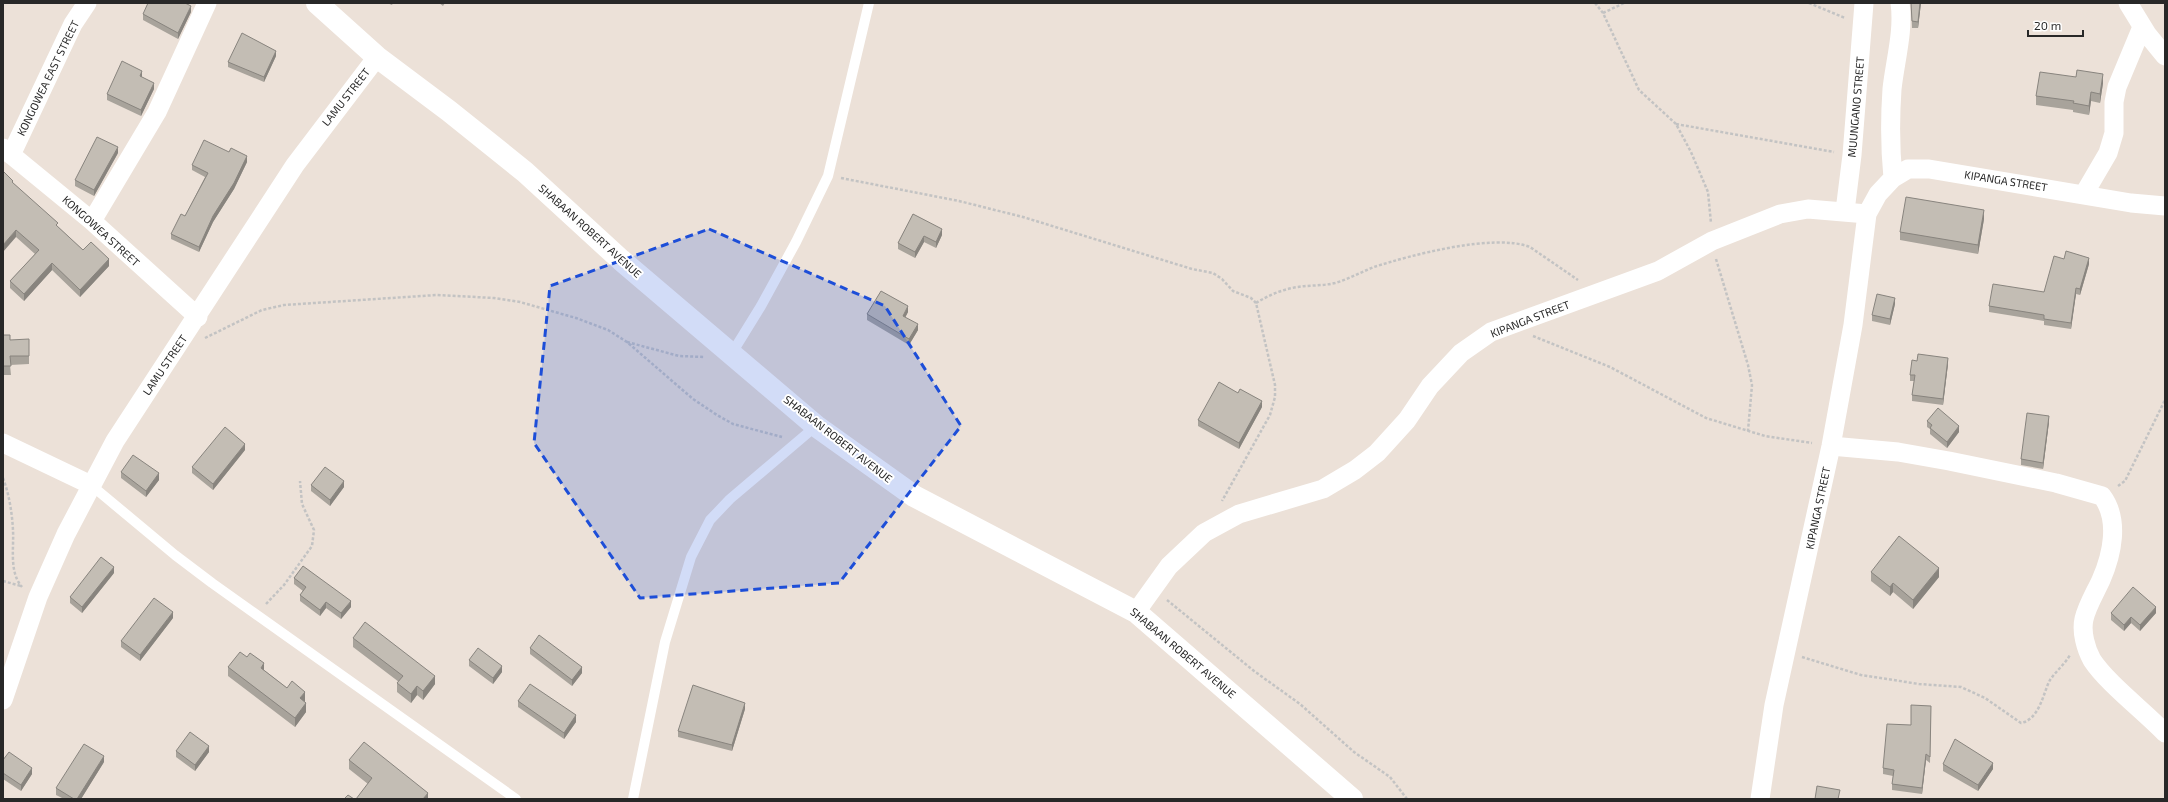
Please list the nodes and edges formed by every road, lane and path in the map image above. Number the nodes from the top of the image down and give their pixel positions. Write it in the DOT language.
graph roads {
  1 [pos="87,3"];
  2 [pos="207,3"];
  3 [pos="317,3"];
  4 [pos="869,3"];
  5 [pos="1595,3"];
  6 [pos="1624,3"];
  7 [pos="1809,3"];
  8 [pos="1900,3"];
  9 [pos="2128,3"];
  10 [pos="1863,10"];
  11 [pos="1602,13"];
  12 [pos="2142,27"];
  13 [pos="2165,56"];
  14 [pos="377,57"];
  15 [pos="1676,124"];
  16 [pos="7,151"];
  17 [pos="1852,155"];
  18 [pos="828,176"];
  19 [pos="1893,178"];
  20 [pos="2084,194"];
  21 [pos="2165,206"];
  22 [pos="1845,211"];
  23 [pos="1868,214"];
  24 [pos="92,221"];
  25 [pos="1712,241"];
  26 [pos="1609,290"];
  27 [pos="1256,303"];
  28 [pos="198,317"];
  29 [pos="1514,324"];
  30 [pos="201,340"];
  31 [pos="627,342"];
  32 [pos="732,353"];
  33 [pos="2165,400"];
  34 [pos="816,426"];
  35 [pos="1748,432"];
  36 [pos="798,440"];
  37 [pos="3,443"];
  38 [pos="1831,446"];
  39 [pos="3,478"];
  40 [pos="300,481"];
  41 [pos="91,485"];
  42 [pos="2102,496"];
  43 [pos="1222,502"];
  44 [pos="3,581"];
  45 [pos="21,586"];
  46 [pos="1153,588"];
  47 [pos="38,598"];
  48 [pos="1136,612"];
  49 [pos="256,614"];
  50 [pos="2083,627"];
  51 [pos="1786,652"];
  52 [pos="3,700"];
  53 [pos="2165,733"];
  54 [pos="516,799"];
  55 [pos="633,799"];
  56 [pos="1352,799"];
  57 [pos="1407,799"];
  58 [pos="1760,799"];
  1 -- 16 [label="street, KONGOWEA EAST STREET"];
  2 -- 24 [label="street"];
  3 -- 14 [label="street, SHABAAN ROBERT AVENUE"];
  4 -- 18 [label="lane"];
  5 -- 11 [label="path"];
  6 -- 11 [label="path"];
  7 -- 10 [label="path"];
  8 -- 19 [label="street"];
  9 -- 12 [label="street"];
  10 -- 17 [label="street, MUUNGANO STREET"];
  11 -- 15 [label="path"];
  12 -- 13 [label="street"];
  12 -- 20 [label="street"];
  14 -- 28 [label="street, LAMU STREET"];
  14 -- 32 [label="street, SHABAAN ROBERT AVENUE"];
  15 -- 17 [label="path"];
  15 -- 25 [label="path"];
  16 -- 24 [label="street, KONGOWEA STREET"];
  17 -- 22 [label="street, MUUNGANO STREET"];
  18 -- 27 [label="path"];
  18 -- 32 [label="lane"];
  19 -- 20 [label="street, KIPANGA STREET"];
  19 -- 23 [label="street, KIPANGA STREET"];
  20 -- 21 [label="street, KIPANGA STREET"];
  22 -- 23 [label="street, KIPANGA STREET"];
  22 -- 25 [label="street, KIPANGA STREET"];
  23 -- 38 [label="street, KIPANGA STREET"];
  24 -- 28 [label="street, KONGOWEA STREET"];
  25 -- 26 [label="street, KIPANGA STREET"];
  25 -- 35 [label="path"];
  26 -- 27 [label="path"];
  26 -- 29 [label="street, KIPANGA STREET"];
  27 -- 43 [label="path"];
  28 -- 41 [label="street, LAMU STREET"];
  29 -- 35 [label="path"];
  29 -- 46 [label="street, KIPANGA STREET"];
  30 -- 31 [label="path"];
  31 -- 32 [label="path"];
  31 -- 36 [label="path"];
  32 -- 34 [label="street, SHABAAN ROBERT AVENUE"];
  33 -- 42 [label="path"];
  34 -- 36 [label="lane"];
  34 -- 48 [label="street, SHABAAN ROBERT AVENUE"];
  35 -- 38 [label="path"];
  36 -- 55 [label="lane"];
  37 -- 41 [label="street"];
  38 -- 42 [label="street"];
  38 -- 51 [label="street, KIPANGA STREET"];
  39 -- 45 [label="path"];
  40 -- 49 [label="path"];
  41 -- 47 [label="street, LAMU STREET"];
  41 -- 49 [label="lane"];
  42 -- 50 [label="street"];
  44 -- 45 [label="path"];
  45 -- 47 [label="path"];
  46 -- 48 [label="street, KIPANGA STREET"];
  46 -- 57 [label="path"];
  47 -- 52 [label="street, LAMU STREET"];
  48 -- 56 [label="street, SHABAAN ROBERT AVENUE"];
  49 -- 54 [label="lane"];
  50 -- 51 [label="path"];
  50 -- 53 [label="street"];
  51 -- 58 [label="street, KIPANGA STREET"];
}
